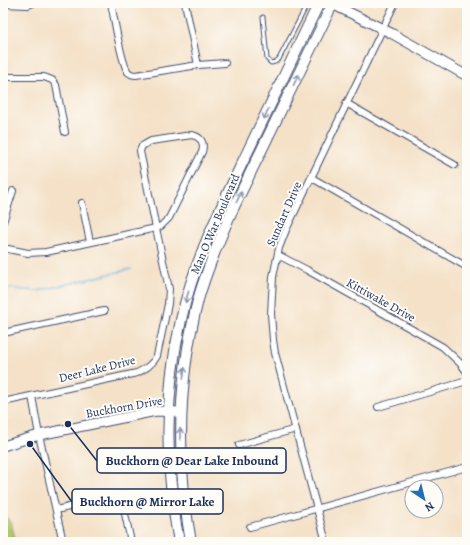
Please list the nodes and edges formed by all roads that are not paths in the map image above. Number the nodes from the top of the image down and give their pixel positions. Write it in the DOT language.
graph roads {
  1 [pos="33,3"];
  2 [pos="111,3"];
  3 [pos="186,3"];
  4 [pos="308,3"];
  5 [pos="320,3"];
  6 [pos="332,3"];
  7 [pos="395,3"];
  8 [pos="3,4"];
  9 [pos="262,17"];
  10 [pos="383,28"];
  11 [pos="225,63"];
  12 [pos="198,65"];
  13 [pos="467,76"];
  14 [pos="3,77"];
  15 [pos="346,103"];
  16 [pos="65,132"];
  17 [pos="455,165"];
  18 [pos="312,178"];
  19 [pos="13,191"];
  20 [pos="82,203"];
  21 [pos="3,222"];
  22 [pos="156,228"];
  23 [pos="90,242"];
  24 [pos="3,248"];
  25 [pos="278,256"];
  26 [pos="467,267"];
  27 [pos="104,311"];
  28 [pos="3,333"];
  29 [pos="467,372"];
  30 [pos="467,381"];
  31 [pos="32,396"];
  32 [pos="3,402"];
  33 [pos="378,407"];
  34 [pos="168,411"];
  35 [pos="180,412"];
  36 [pos="296,429"];
  37 [pos="39,435"];
  38 [pos="239,445"];
  39 [pos="3,446"];
  40 [pos="467,467"];
  41 [pos="317,509"];
  42 [pos="56,510"];
  43 [pos="250,527"];
  44 [pos="63,542"];
  45 [pos="131,542"];
  46 [pos="179,542"];
  47 [pos="192,542"];
  48 [pos="326,542"];
  1 -- 8 [label="street"];
  2 -- 12 [label="street"];
  3 -- 12 [label="street"];
  4 -- 9 [label="lane"];
  5 -- 34 [label="main road, Man O War Boulevard, one-way"];
  6 -- 10 [label="street"];
  35 -- 6 [label="main road, Man O War Boulevard, one-way"];
  7 -- 10 [label="street, Sundart Drive"];
  10 -- 13 [label="street"];
  10 -- 15 [label="street, Sundart Drive"];
  11 -- 12 [label="street"];
  14 -- 16 [label="street"];
  15 -- 17 [label="street"];
  15 -- 18 [label="street, Sundart Drive"];
  18 -- 25 [label="street, Sundart Drive"];
  18 -- 26 [label="street"];
  19 -- 21 [label="street"];
  20 -- 23 [label="street"];
  22 -- 22 [label="street, Deer Lake Drive"];
  22 -- 23 [label="street"];
  22 -- 31 [label="street, Deer Lake Drive"];
  23 -- 24 [label="street"];
  25 -- 29 [label="street, Kittiwake Drive"];
  25 -- 36 [label="street, Sundart Drive"];
  27 -- 28 [label="street"];
  30 -- 33 [label="street"];
  31 -- 32 [label="street, Deer Lake Drive"];
  31 -- 37 [label="street"];
  34 -- 35 [label="street, Buckhorn Drive"];
  34 -- 37 [label="street, Buckhorn Drive"];
  34 -- 46 [label="main road, Man O War Boulevard"];
  47 -- 35 [label="main road, Man O War Boulevard, one-way"];
  36 -- 38 [label="street"];
  36 -- 41 [label="street, Sundart Drive"];
  37 -- 39 [label="street, Buckhorn Drive"];
  37 -- 42 [label="street"];
  40 -- 41 [label="street"];
  41 -- 43 [label="street"];
  41 -- 48 [label="street, Sundart Drive"];
  42 -- 44 [label="street"];
  42 -- 45 [label="street"];
}
